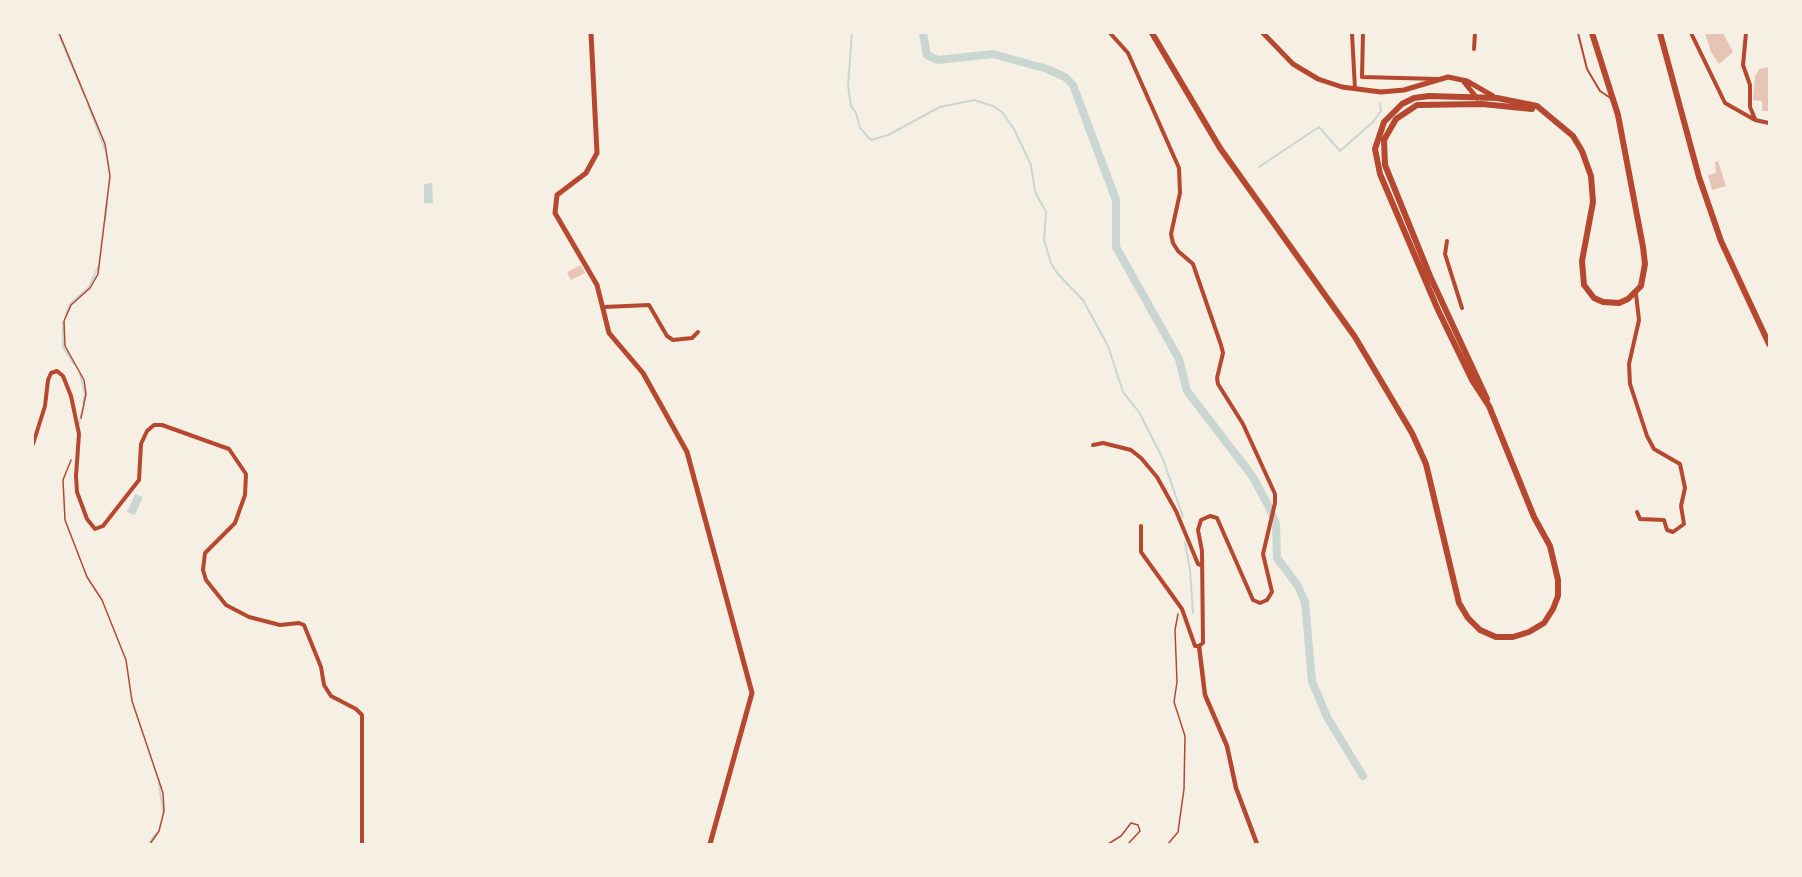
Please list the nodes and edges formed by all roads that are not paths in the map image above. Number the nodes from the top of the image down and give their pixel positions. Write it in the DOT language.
graph roads {
  1 [pos="591,33"];
  2 [pos="1110,33"];
  3 [pos="1152,33"];
  4 [pos="1263,33"];
  5 [pos="1352,33"];
  6 [pos="1363,33"];
  7 [pos="1475,33"];
  8 [pos="1578,33"];
  9 [pos="1592,33"];
  10 [pos="1660,33"];
  11 [pos="1691,33"];
  12 [pos="1746,33"];
  13 [pos="1474,49"];
  14 [pos="1442,79"];
  15 [pos="1461,79"];
  16 [pos="1355,90"];
  17 [pos="1451,96"];
  18 [pos="1475,97"];
  19 [pos="1497,98"];
  20 [pos="1614,100"];
  21 [pos="1510,105"];
  22 [pos="1544,112"];
  23 [pos="1755,120"];
  24 [pos="1769,123"];
  25 [pos="1447,241"];
  26 [pos="1636,294"];
  27 [pos="604,307"];
  28 [pos="1462,308"];
  29 [pos="698,332"];
  30 [pos="1769,344"];
  31 [pos="1489,406"];
  32 [pos="33,444"];
  33 [pos="1093,445"];
  34 [pos="1637,512"];
  35 [pos="1141,526"];
  36 [pos="1201,565"];
  37 [pos="1199,646"];
  38 [pos="362,844"];
  39 [pos="710,844"];
  40 [pos="1257,844"];
  1 -- 27 [label="main road"];
  2 -- 36 [label="street"];
  3 -- 31 [label="main road"];
  4 -- 16 [label="main road"];
  5 -- 16 [label="street"];
  6 -- 14 [label="street"];
  7 -- 13 [label="street"];
  8 -- 20 [label="lane"];
  9 -- 20 [label="main road"];
  10 -- 30 [label="main road"];
  11 -- 23 [label="street"];
  12 -- 23 [label="street"];
  14 -- 15 [label="main road"];
  14 -- 16 [label="main road"];
  15 -- 17 [label="main road"];
  15 -- 18 [label="main road"];
  15 -- 19 [label="main road"];
  17 -- 18 [label="main road"];
  17 -- 31 [label="main road"];
  18 -- 19 [label="main road"];
  18 -- 21 [label="main road"];
  19 -- 22 [label="main road"];
  20 -- 26 [label="main road"];
  21 -- 22 [label="main road"];
  21 -- 31 [label="main road"];
  22 -- 26 [label="main road"];
  23 -- 24 [label="street"];
  25 -- 28 [label="street"];
  26 -- 34 [label="street"];
  27 -- 29 [label="street"];
  27 -- 39 [label="main road"];
  32 -- 38 [label="street"];
  33 -- 36 [label="street"];
  35 -- 37 [label="street"];
  36 -- 37 [label="street"];
  37 -- 40 [label="street"];
}
